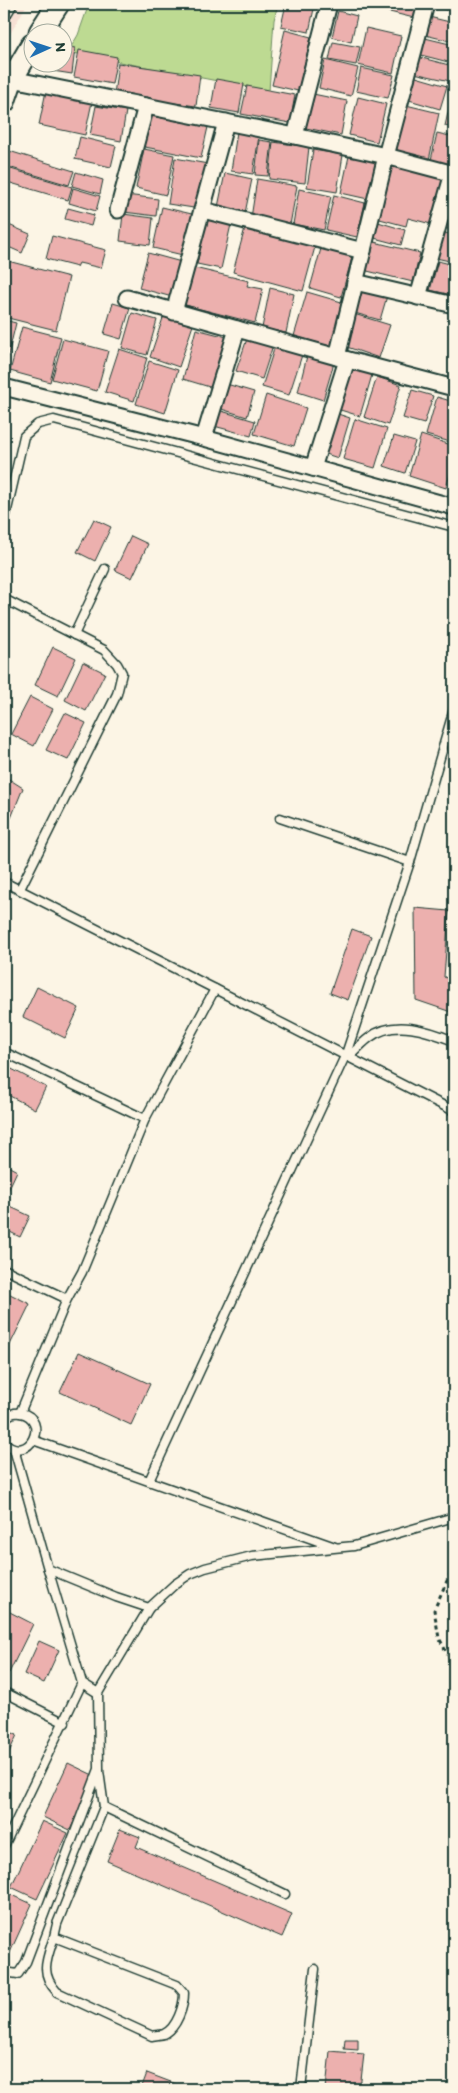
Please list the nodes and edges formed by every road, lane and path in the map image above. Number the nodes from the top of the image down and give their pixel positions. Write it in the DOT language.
graph roads {
  1 [pos="13,4"];
  2 [pos="58,4"];
  3 [pos="329,4"];
  4 [pos="426,4"];
  5 [pos="4,19"];
  6 [pos="46,22"];
  7 [pos="22,62"];
  8 [pos="12,79"];
  9 [pos="4,102"];
  10 [pos="146,106"];
  11 [pos="226,122"];
  12 [pos="295,136"];
  13 [pos="386,156"];
  14 [pos="454,174"];
  15 [pos="118,210"];
  16 [pos="203,210"];
  17 [pos="363,251"];
  18 [pos="356,282"];
  19 [pos="418,297"];
  20 [pos="127,298"];
  21 [pos="454,305"];
  22 [pos="174,312"];
  23 [pos="237,329"];
  24 [pos="342,359"];
  25 [pos="4,387"];
  26 [pos="454,388"];
  27 [pos="204,438"];
  28 [pos="313,468"];
  29 [pos="454,507"];
  30 [pos="4,523"];
  31 [pos="454,527"];
  32 [pos="105,569"];
  33 [pos="4,599"];
  34 [pos="74,635"];
  35 [pos="454,709"];
  36 [pos="280,818"];
  37 [pos="410,862"];
  38 [pos="4,882"];
  39 [pos="20,888"];
  40 [pos="215,988"];
  41 [pos="454,1041"];
  42 [pos="4,1052"];
  43 [pos="347,1055"];
  44 [pos="454,1111"];
  45 [pos="145,1119"];
  46 [pos="4,1268"];
  47 [pos="67,1299"];
  48 [pos="20,1413"];
  49 [pos="4,1420"];
  50 [pos="33,1440"];
  51 [pos="4,1442"];
  52 [pos="14,1449"];
  53 [pos="149,1481"];
  54 [pos="454,1516"];
  55 [pos="337,1547"];
  56 [pos="454,1565"];
  57 [pos="48,1569"];
  58 [pos="149,1608"];
  59 [pos="454,1666"];
  60 [pos="82,1683"];
  61 [pos="4,1692"];
  62 [pos="98,1693"];
  63 [pos="65,1723"];
  64 [pos="99,1768"];
  65 [pos="104,1806"];
  66 [pos="4,1846"];
  67 [pos="285,1894"];
  68 [pos="54,1937"];
  69 [pos="315,1970"];
  70 [pos="4,1972"];
  71 [pos="301,2089"];
  1 -- 5 [label="lane"];
  2 -- 6 [label="main road"];
  3 -- 12 [label="street"];
  4 -- 13 [label="street"];
  7 -- 8 [label="main road"];
  8 -- 9 [label="main road"];
  8 -- 10 [label="street"];
  10 -- 11 [label="street"];
  10 -- 15 [label="street"];
  11 -- 12 [label="street"];
  11 -- 16 [label="street"];
  12 -- 13 [label="street"];
  13 -- 14 [label="street"];
  13 -- 17 [label="street"];
  14 -- 19 [label="street"];
  16 -- 17 [label="street"];
  16 -- 22 [label="street"];
  17 -- 18 [label="street"];
  18 -- 19 [label="street"];
  18 -- 24 [label="street"];
  19 -- 21 [label="street"];
  20 -- 22 [label="street"];
  22 -- 23 [label="street"];
  23 -- 24 [label="street"];
  23 -- 27 [label="street"];
  24 -- 26 [label="street"];
  24 -- 28 [label="street"];
  25 -- 27 [label="street"];
  27 -- 28 [label="street"];
  28 -- 29 [label="street"];
  30 -- 31 [label="lane"];
  32 -- 34 [label="lane"];
  33 -- 34 [label="lane"];
  34 -- 39 [label="lane"];
  35 -- 37 [label="lane"];
  36 -- 37 [label="lane"];
  37 -- 43 [label="lane"];
  38 -- 39 [label="lane"];
  39 -- 40 [label="lane"];
  40 -- 43 [label="lane"];
  40 -- 45 [label="lane"];
  41 -- 43 [label="lane"];
  42 -- 45 [label="lane"];
  43 -- 44 [label="lane"];
  43 -- 53 [label="lane"];
  45 -- 47 [label="lane"];
  46 -- 47 [label="lane"];
  47 -- 48 [label="lane"];
  48 -- 49 [label="lane"];
  48 -- 50 [label="lane"];
  50 -- 52 [label="lane"];
  50 -- 53 [label="lane"];
  51 -- 52 [label="lane"];
  52 -- 57 [label="lane"];
  53 -- 55 [label="lane"];
  54 -- 55 [label="lane"];
  55 -- 58 [label="lane"];
  56 -- 59 [label="path"];
  57 -- 58 [label="lane"];
  57 -- 60 [label="lane"];
  58 -- 62 [label="lane"];
  60 -- 62 [label="lane"];
  60 -- 63 [label="lane"];
  61 -- 63 [label="lane"];
  62 -- 64 [label="lane"];
  63 -- 66 [label="lane"];
  64 -- 65 [label="lane"];
  64 -- 70 [label="lane"];
  65 -- 67 [label="lane"];
  65 -- 68 [label="lane"];
  68 -- 68 [label="lane"];
  69 -- 71 [label="lane"];
}
